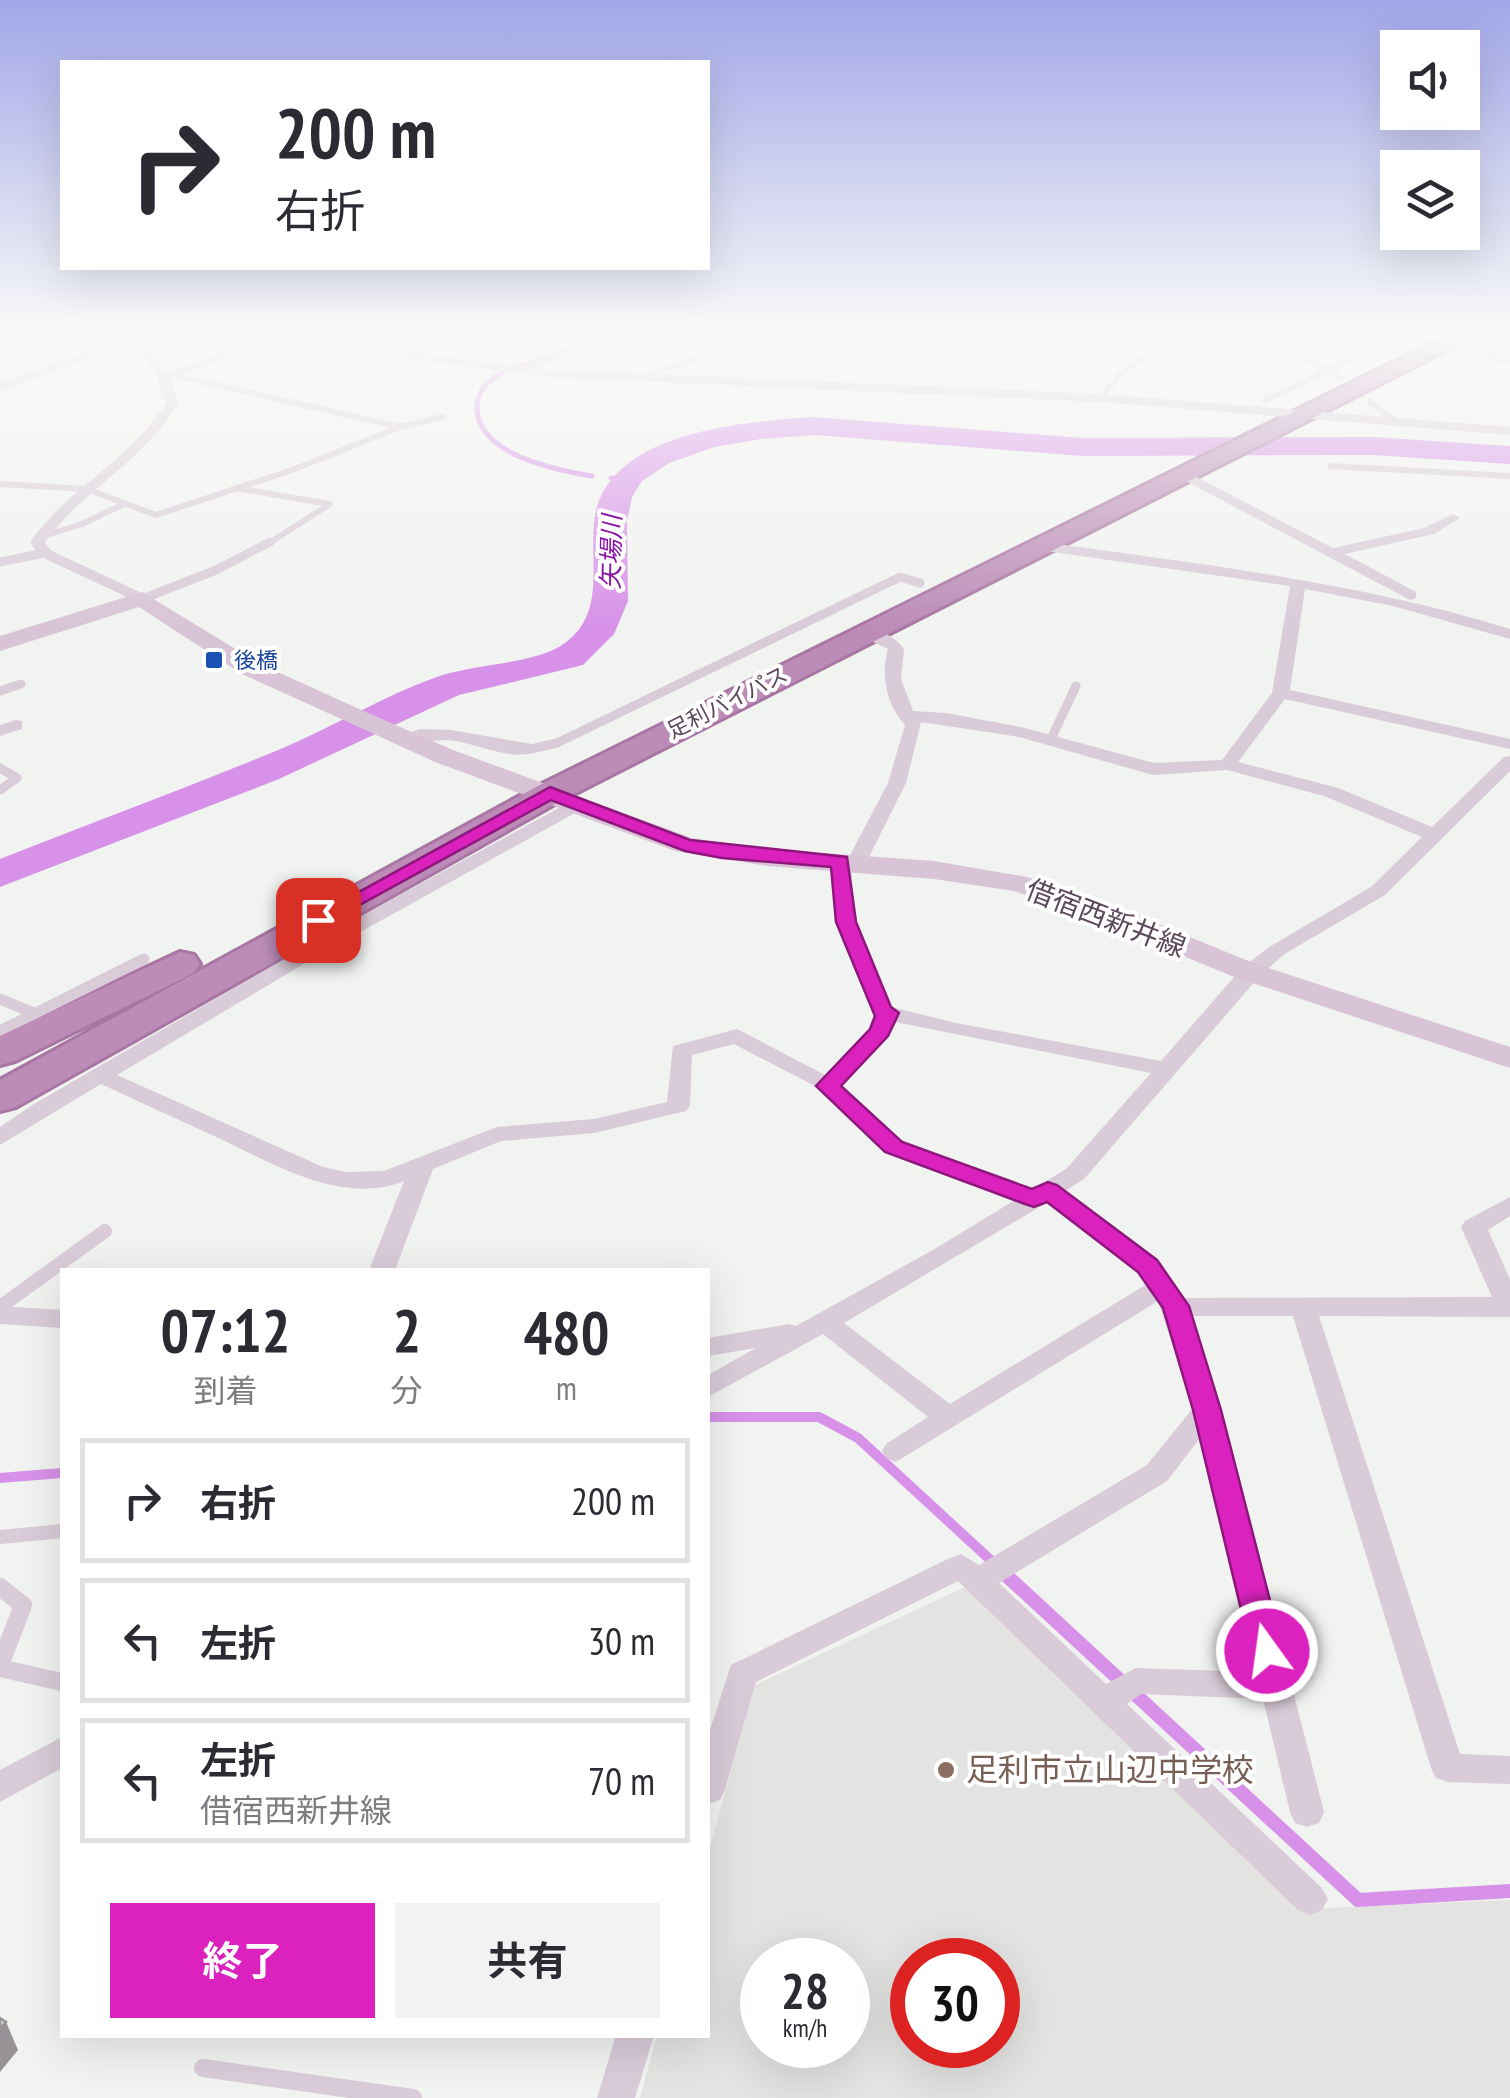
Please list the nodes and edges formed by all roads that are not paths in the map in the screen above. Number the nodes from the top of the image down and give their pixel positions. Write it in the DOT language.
graph roads {
  1 [pos="153,432"];
  2 [pos="387,432"];
  3 [pos="1235,432"];
  4 [pos="1270,432"];
  5 [pos="1215,448"];
  6 [pos="1180,466"];
  7 [pos="1330,466"];
  8 [pos="1510,476"];
  9 [pos="0,484"];
  10 [pos="232,487"];
  11 [pos="86,489"];
  12 [pos="122,505"];
  13 [pos="1454,518"];
  14 [pos="40,537"];
  15 [pos="1037,546"];
  16 [pos="44,553"];
  17 [pos="1331,553"];
  18 [pos="0,562"];
  19 [pos="920,583"];
  20 [pos="1298,583"];
  21 [pos="142,599"];
  22 [pos="1442,611"];
  23 [pos="865,632"];
  24 [pos="1510,634"];
  25 [pos="0,644"];
  26 [pos="21,684"];
  27 [pos="1076,686"];
  28 [pos="0,691"];
  29 [pos="1281,693"];
  30 [pos="906,716"];
  31 [pos="394,734"];
  32 [pos="1050,741"];
  33 [pos="1510,744"];
  34 [pos="531,749"];
  35 [pos="1510,761"];
  36 [pos="1227,764"];
  37 [pos="0,768"];
  38 [pos="0,790"];
  39 [pos="548,793"];
  40 [pos="1437,836"];
  41 [pos="848,862"];
  42 [pos="170,972"];
  43 [pos="1250,973"];
  44 [pos="0,999"];
  45 [pos="34,1013"];
  46 [pos="888,1013"];
  47 [pos="0,1031"];
  48 [pos="0,1052"];
  49 [pos="1510,1058"];
  50 [pos="0,1066"];
  51 [pos="1167,1070"];
  52 [pos="100,1076"];
  53 [pos="828,1086"];
  54 [pos="0,1098"];
  55 [pos="0,1116"];
  56 [pos="0,1138"];
  57 [pos="422,1165"];
  58 [pos="1041,1194"];
  59 [pos="1510,1205"];
  60 [pos="105,1230"];
  61 [pos="383,1268"];
  62 [pos="1169,1296"];
  63 [pos="1303,1306"];
  64 [pos="0,1307"];
  65 [pos="1510,1307"];
  66 [pos="0,1314"];
  67 [pos="60,1319"];
  68 [pos="816,1326"];
  69 [pos="710,1347"];
  70 [pos="710,1386"];
  71 [pos="1207,1410"];
  72 [pos="948,1418"];
  73 [pos="896,1450"];
  74 [pos="60,1531"];
  75 [pos="0,1537"];
  76 [pos="977,1581"];
  77 [pos="0,1587"];
  78 [pos="0,1666"];
  79 [pos="60,1681"];
  80 [pos="1275,1686"];
  81 [pos="1104,1703"];
  82 [pos="718,1716"];
  83 [pos="60,1752"];
  84 [pos="1510,1770"];
  85 [pos="710,1775"];
  86 [pos="0,1787"];
  87 [pos="1306,1812"];
  88 [pos="1310,1899"];
  89 [pos="634,2038"];
  90 [pos="202,2068"];
  91 [pos="413,2098"];
  92 [pos="616,2098"];
  1 -- 11 [label="street"];
  2 -- 10 [label="lane"];
  3 -- 5 [label="highway, 足利バイパス"];
  4 -- 5 [label="highway, 足利バイパス"];
  5 -- 6 [label="highway, 足利バイパス"];
  6 -- 15 [label="highway, 足利バイパス"];
  6 -- 17 [label="street"];
  6 -- 19 [label="highway, 足利バイパス"];
  7 -- 8 [label="lane"];
  9 -- 11 [label="lane"];
  10 -- 12 [label="lane"];
  10 -- 21 [label="lane"];
  11 -- 12 [label="lane"];
  11 -- 14 [label="street"];
  12 -- 14 [label="lane"];
  13 -- 17 [label="street"];
  14 -- 16 [label="street"];
  15 -- 20 [label="street"];
  15 -- 23 [label="highway, 足利バイパス"];
  16 -- 18 [label="lane"];
  16 -- 21 [label="street"];
  17 -- 22 [label="street"];
  19 -- 34 [label="lane"];
  19 -- 39 [label="highway, 足利バイパス"];
  20 -- 22 [label="street"];
  20 -- 29 [label="street"];
  21 -- 25 [label="main road"];
  21 -- 31 [label="main road"];
  22 -- 24 [label="street"];
  23 -- 30 [label="street"];
  23 -- 39 [label="highway, 足利バイパス"];
  26 -- 28 [label="lane"];
  27 -- 32 [label="lane"];
  29 -- 33 [label="street"];
  29 -- 36 [label="street"];
  30 -- 32 [label="street"];
  30 -- 41 [label="street"];
  31 -- 34 [label="street"];
  31 -- 39 [label="main road, 借宿西新井線"];
  32 -- 36 [label="street"];
  35 -- 40 [label="street"];
  36 -- 40 [label="street"];
  37 -- 38 [label="lane"];
  39 -- 41 [label="main road, 借宿西新井線"];
  39 -- 42 [label="highway, 足利バイパス"];
  39 -- 52 [label="street"];
  40 -- 43 [label="street"];
  41 -- 43 [label="main road, 借宿西新井線"];
  41 -- 46 [label="street"];
  42 -- 45 [label="lane"];
  42 -- 48 [label="highway"];
  42 -- 50 [label="highway, 足利バイパス"];
  42 -- 54 [label="highway, 足利バイパス"];
  42 -- 55 [label="highway"];
  43 -- 49 [label="main road, 借宿西新井線"];
  43 -- 51 [label="street"];
  44 -- 45 [label="lane"];
  45 -- 47 [label="lane"];
  46 -- 51 [label="street"];
  46 -- 53 [label="street"];
  51 -- 58 [label="street"];
  52 -- 56 [label="street"];
  52 -- 57 [label="street"];
  53 -- 57 [label="street"];
  53 -- 58 [label="lane"];
  57 -- 61 [label="street"];
  58 -- 62 [label="street"];
  58 -- 68 [label="street"];
  59 -- 65 [label="street"];
  60 -- 64 [label="lane"];
  62 -- 63 [label="street"];
  62 -- 71 [label="street"];
  62 -- 72 [label="street"];
  63 -- 65 [label="street"];
  63 -- 84 [label="street"];
  66 -- 67 [label="street"];
  68 -- 69 [label="street"];
  68 -- 70 [label="street"];
  68 -- 72 [label="street"];
  71 -- 76 [label="street"];
  71 -- 80 [label="street"];
  72 -- 73 [label="street"];
  74 -- 75 [label="lane"];
  76 -- 81 [label="street"];
  76 -- 82 [label="street"];
  77 -- 78 [label="lane"];
  78 -- 79 [label="lane"];
  80 -- 81 [label="street"];
  80 -- 87 [label="street"];
  81 -- 88 [label="street"];
  82 -- 85 [label="street"];
  83 -- 86 [label="street"];
  89 -- 92 [label="street"];
  90 -- 91 [label="lane"];
}
